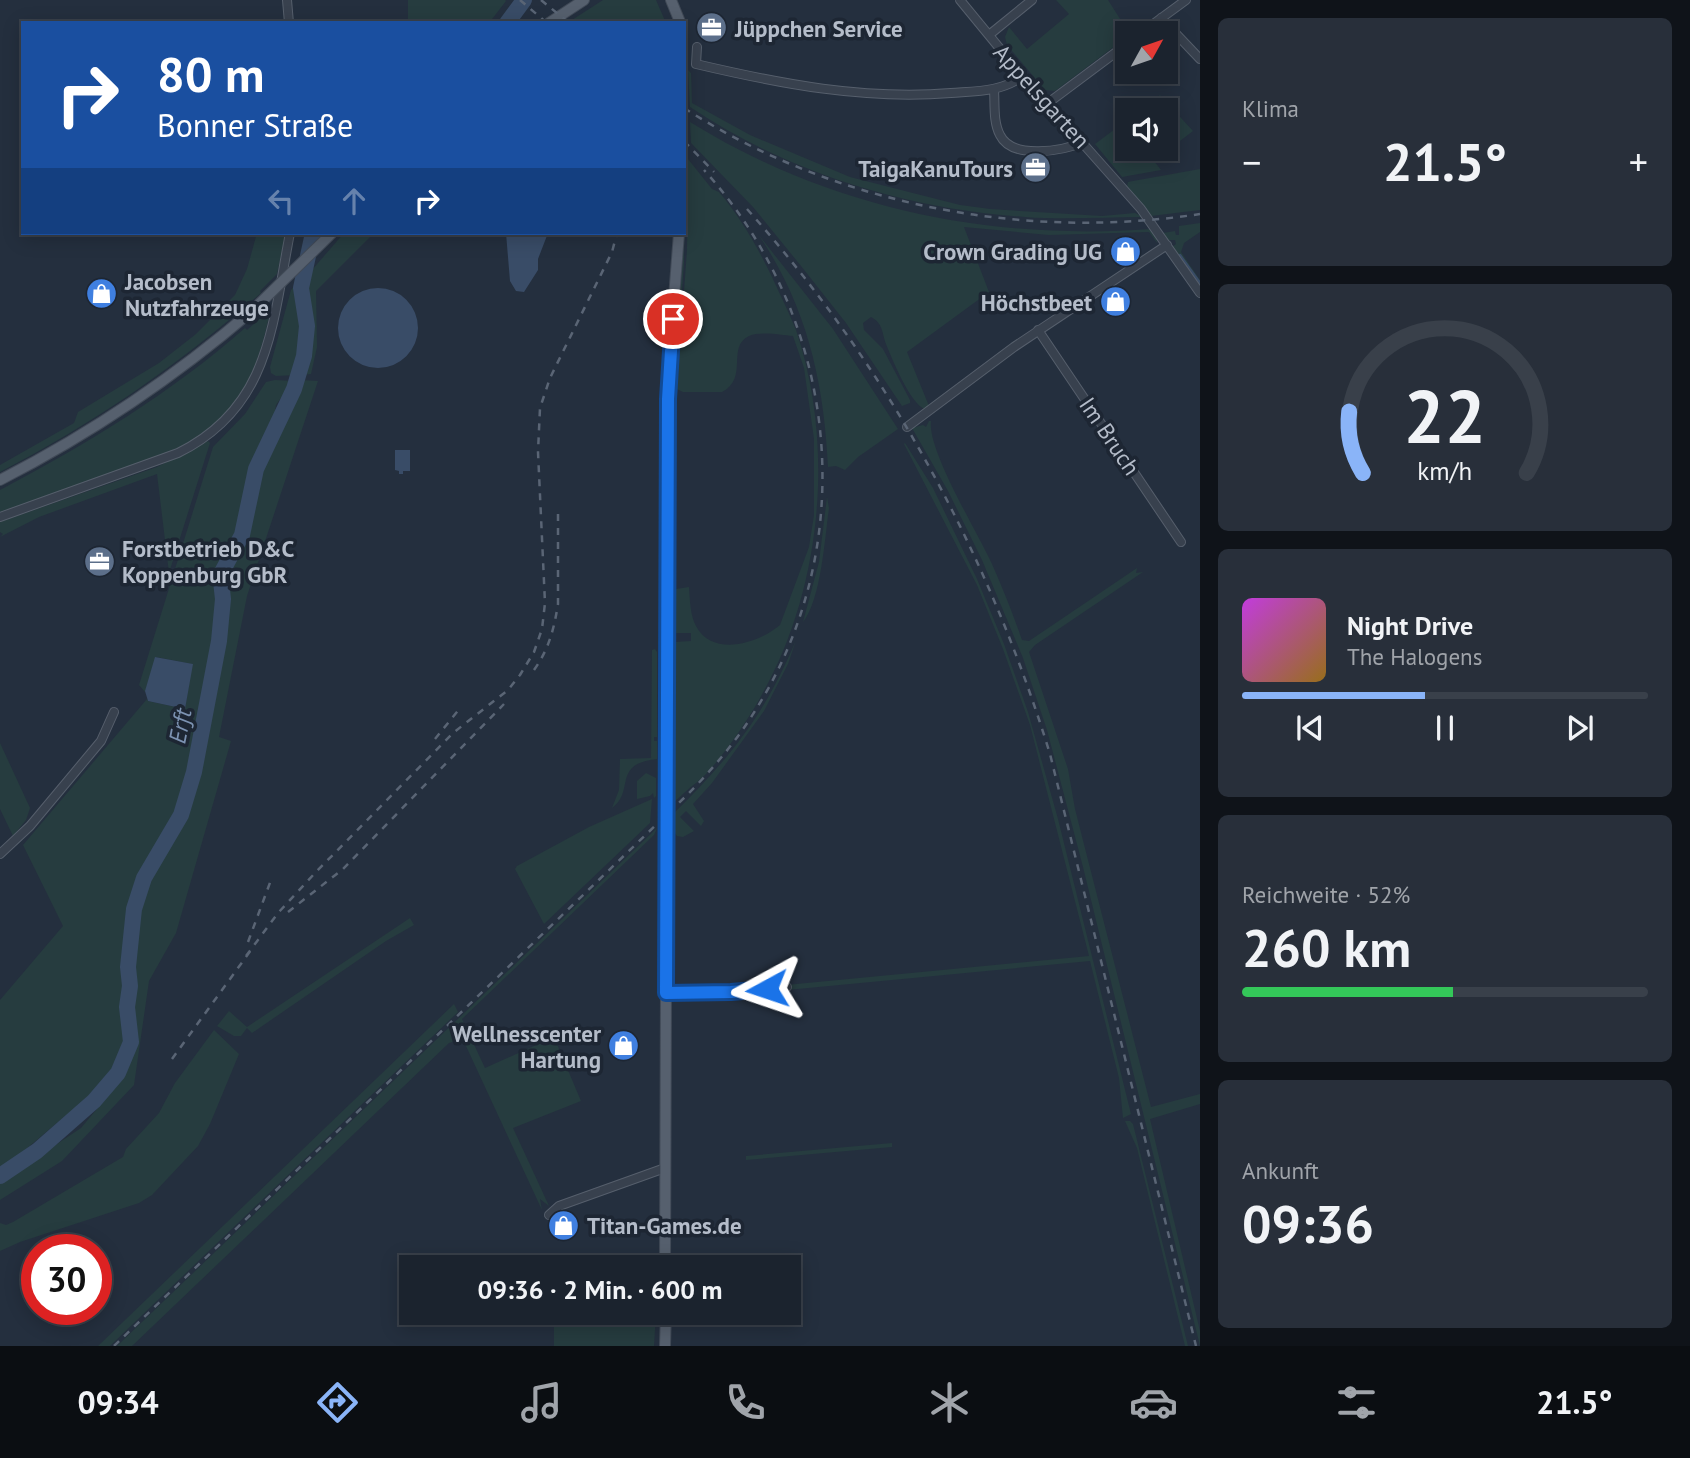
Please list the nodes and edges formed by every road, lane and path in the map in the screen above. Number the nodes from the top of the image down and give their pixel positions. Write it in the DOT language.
graph roads {
  1 [pos="287,0"];
  2 [pos="584,0"];
  3 [pos="960,0"];
  4 [pos="1032,0"];
  5 [pos="1185,0"];
  6 [pos="673,1"];
  7 [pos="1161,18"];
  8 [pos="289,21"];
  9 [pos="552,21"];
  10 [pos="680,21"];
  11 [pos="1157,21"];
  12 [pos="989,35"];
  13 [pos="697,47"];
  14 [pos="1115,53"];
  15 [pos="1200,59"];
  16 [pos="1023,76"];
  17 [pos="994,90"];
  18 [pos="1048,103"];
  19 [pos="1084,142"];
  20 [pos="290,235"];
  21 [pos="330,235"];
  22 [pos="680,235"];
  23 [pos="1167,245"];
  24 [pos="1200,293"];
  25 [pos="1038,330"];
  26 [pos="907,426"];
  27 [pos="0,480"];
  28 [pos="0,517"];
  29 [pos="1181,542"];
  30 [pos="114,712"];
  31 [pos="0,854"];
  32 [pos="788,987"];
  33 [pos="666,993"];
  34 [pos="665,1168"];
  35 [pos="549,1215"];
  36 [pos="665,1255"];
  37 [pos="662,1325"];
  38 [pos="666,1325"];
  39 [pos="659,1346"];
  40 [pos="665,1346"];
  1 -- 8 [label="street"];
  2 -- 9 [label="main road"];
  3 -- 12 [label="street, Appelsgarten"];
  4 -- 12 [label="street"];
  5 -- 7 [label="street"];
  6 -- 10 [label="main road"];
  7 -- 11 [label="street"];
  7 -- 15 [label="street"];
  12 -- 16 [label="street, Appelsgarten"];
  13 -- 17 [label="street"];
  14 -- 18 [label="street"];
  16 -- 17 [label="street"];
  16 -- 18 [label="street, Appelsgarten"];
  17 -- 19 [label="street"];
  18 -- 19 [label="street, Appelsgarten"];
  19 -- 23 [label="street, Appelsgarten"];
  20 -- 28 [label="street"];
  21 -- 27 [label="main road, bridge"];
  22 -- 33 [label="main road"];
  23 -- 24 [label="street, Appelsgarten"];
  23 -- 25 [label="street"];
  25 -- 26 [label="street"];
  25 -- 29 [label="street, Im Bruch"];
  30 -- 31 [label="street"];
  32 -- 33 [label="street"];
  33 -- 34 [label="main road"];
  34 -- 35 [label="street"];
  34 -- 36 [label="main road"];
  37 -- 39 [label="main road"];
  38 -- 40 [label="main road"];
}
